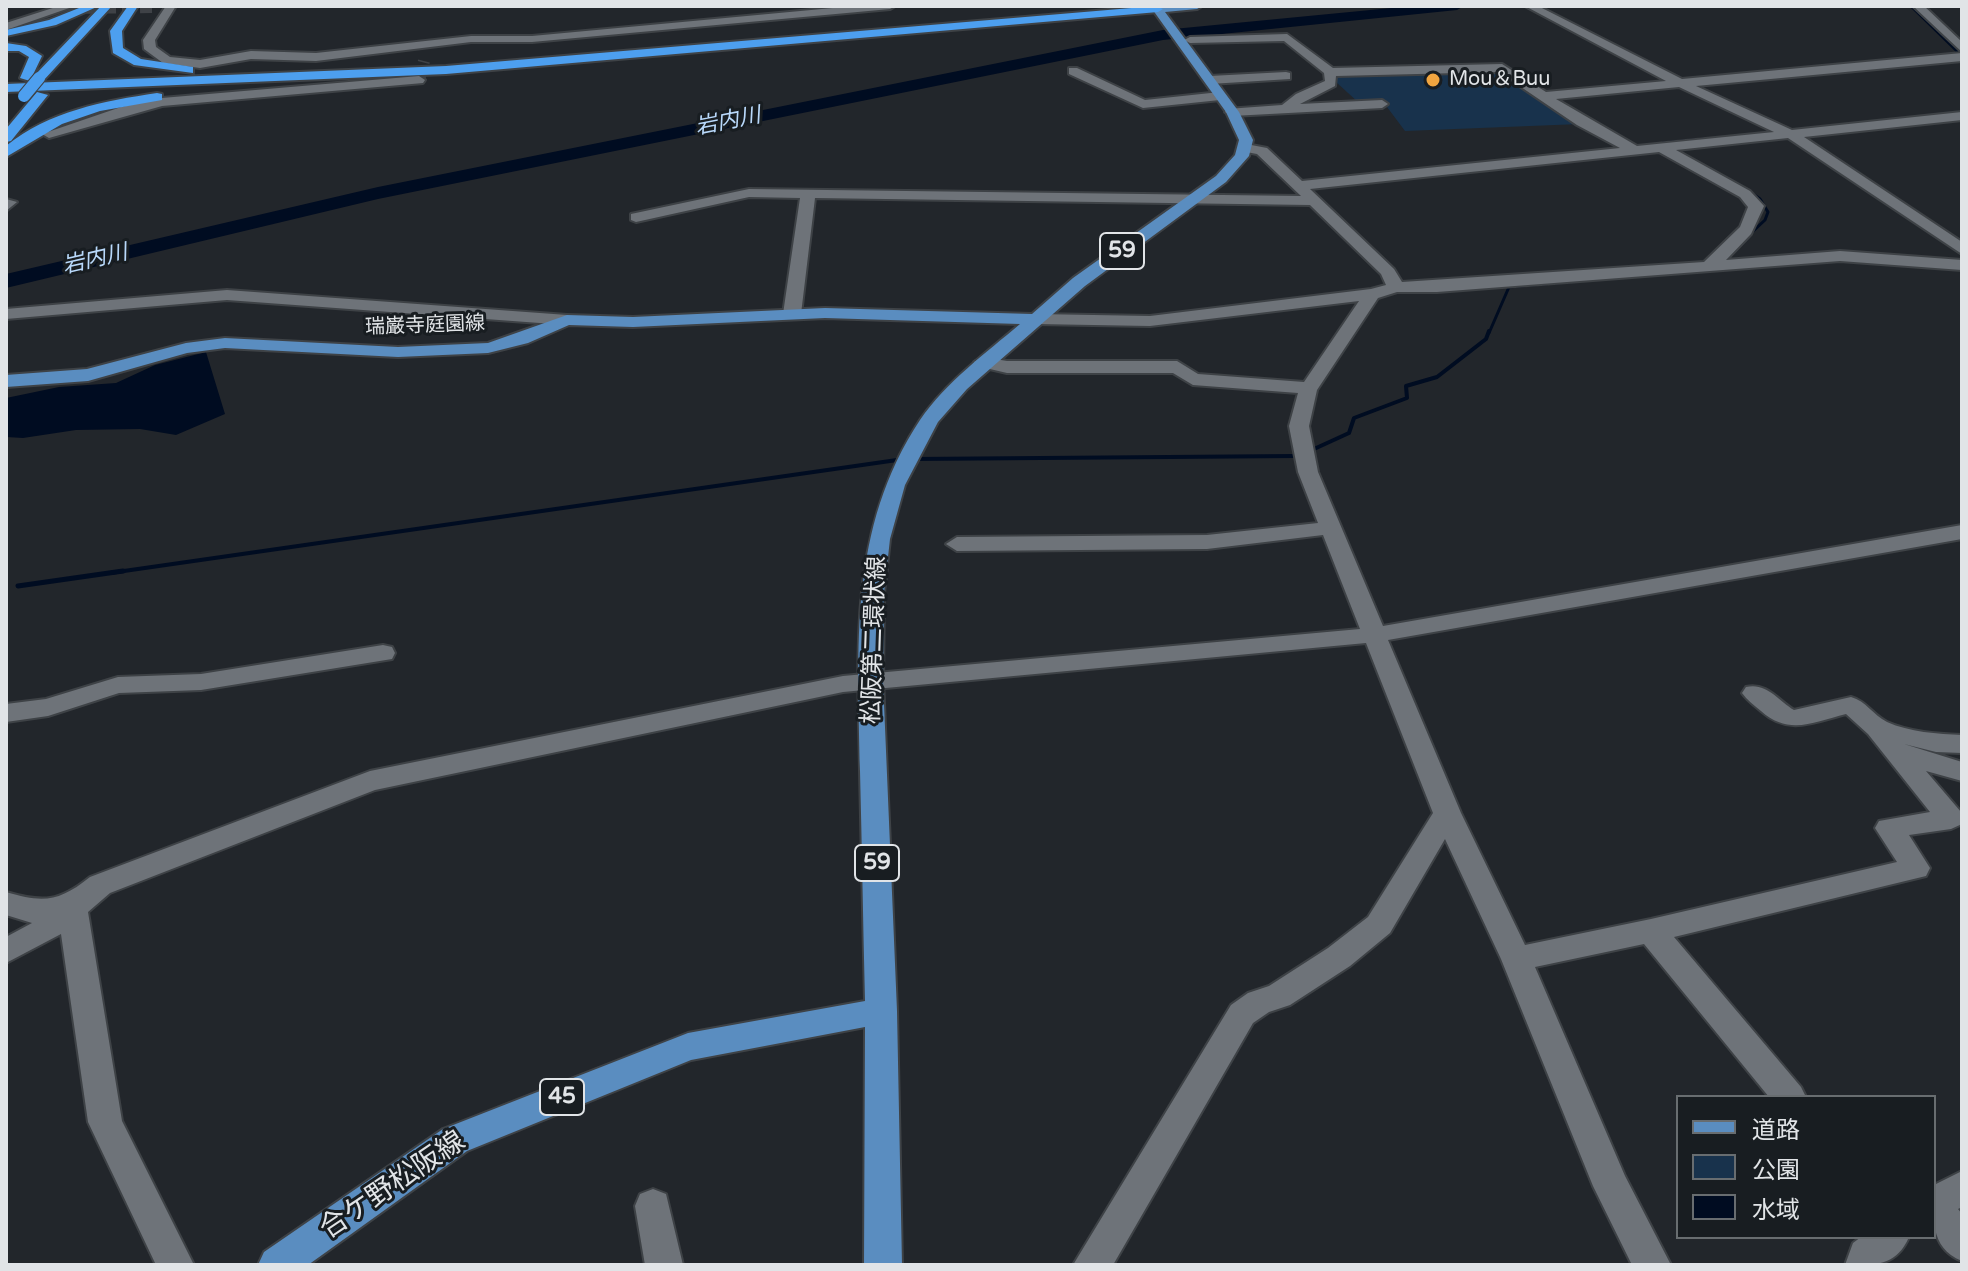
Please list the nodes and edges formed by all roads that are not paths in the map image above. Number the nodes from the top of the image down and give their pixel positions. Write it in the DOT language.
graph roads {
  1 [pos="94,6"];
  2 [pos="107,6"];
  3 [pos="122,6"];
  4 [pos="133,6"];
  5 [pos="171,6"];
  6 [pos="890,6"];
  7 [pos="1197,6"];
  8 [pos="1530,6"];
  9 [pos="1918,6"];
  10 [pos="156,7"];
  11 [pos="1155,7"];
  12 [pos="67,8"];
  13 [pos="6,27"];
  14 [pos="6,33"];
  15 [pos="1182,36"];
  16 [pos="428,45"];
  17 [pos="6,47"];
  18 [pos="1960,54"];
  19 [pos="424,61"];
  20 [pos="446,70"];
  21 [pos="343,71"];
  22 [pos="1073,71"];
  23 [pos="1330,72"];
  24 [pos="1286,76"];
  25 [pos="33,78"];
  26 [pos="419,80"];
  27 [pos="1210,80"];
  28 [pos="1678,82"];
  29 [pos="11,94"];
  30 [pos="1220,96"];
  31 [pos="1544,96"];
  32 [pos="1382,104"];
  33 [pos="1286,109"];
  34 [pos="1232,112"];
  35 [pos="6,117"];
  36 [pos="1960,117"];
  37 [pos="1788,132"];
  38 [pos="49,134"];
  39 [pos="6,138"];
  40 [pos="1667,147"];
  41 [pos="1246,148"];
  42 [pos="1634,150"];
  43 [pos="6,153"];
  44 [pos="1301,186"];
  45 [pos="808,194"];
  46 [pos="1194,199"];
  47 [pos="1317,201"];
  48 [pos="636,217"];
  49 [pos="1962,249"];
  50 [pos="1962,265"];
  51 [pos="1715,266"];
  52 [pos="1396,287"];
  53 [pos="1372,294"];
  54 [pos="6,314"];
  55 [pos="792,314"];
  56 [pos="1036,319"];
  57 [pos="567,320"];
  58 [pos="983,362"];
  59 [pos="6,381"];
  60 [pos="1309,388"];
  61 [pos="1330,528"];
  62 [pos="1962,532"];
  63 [pos="957,544"];
  64 [pos="1373,635"];
  65 [pos="383,653"];
  66 [pos="871,680"];
  67 [pos="1755,693"];
  68 [pos="6,713"];
  69 [pos="1877,728"];
  70 [pos="1962,744"];
  71 [pos="1896,752"];
  72 [pos="1962,772"];
  73 [pos="1447,813"];
  74 [pos="6,903"];
  75 [pos="72,906"];
  76 [pos="1651,931"];
  77 [pos="6,951"];
  78 [pos="1516,959"];
  79 [pos="881,1011"];
  80 [pos="1787,1095"];
  81 [pos="1962,1188"];
  82 [pos="1936,1204"];
  83 [pos="653,1206"];
  84 [pos="1936,1208"];
  85 [pos="1888,1239"];
  86 [pos="1962,1243"];
  87 [pos="175,1265"];
  88 [pos="277,1265"];
  89 [pos="664,1265"];
  90 [pos="883,1265"];
  91 [pos="1092,1265"];
  92 [pos="1652,1265"];
  93 [pos="1864,1265"];
  1 -- 14 [label="highway"];
  2 -- 25 [label="highway"];
  3 -- 39 [label="highway"];
  4 -- 21 [label="highway"];
  5 -- 10 [label="street"];
  5 -- 16 [label="street"];
  6 -- 16 [label="street"];
  7 -- 11 [label="main road"];
  8 -- 28 [label="street"];
  9 -- 18 [label="street"];
  11 -- 15 [label="main road"];
  11 -- 20 [label="highway"];
  11 -- 21 [label="highway"];
  12 -- 13 [label="street"];
  15 -- 23 [label="street"];
  15 -- 27 [label="main road"];
  16 -- 19 [label="street"];
  17 -- 25 [label="highway"];
  18 -- 28 [label="street"];
  20 -- 29 [label="highway"];
  20 -- 43 [label="highway"];
  21 -- 29 [label="highway"];
  22 -- 30 [label="street"];
  23 -- 31 [label="street"];
  23 -- 33 [label="street"];
  24 -- 27 [label="street"];
  25 -- 29 [label="highway"];
  26 -- 38 [label="street"];
  27 -- 30 [label="main road"];
  28 -- 31 [label="street"];
  28 -- 37 [label="street"];
  29 -- 35 [label="highway"];
  30 -- 34 [label="main road"];
  31 -- 42 [label="street"];
  32 -- 33 [label="street"];
  33 -- 34 [label="street"];
  34 -- 41 [label="main road"];
  36 -- 37 [label="street"];
  37 -- 40 [label="street"];
  37 -- 49 [label="street"];
  40 -- 42 [label="street"];
  40 -- 51 [label="street"];
  41 -- 44 [label="street"];
  41 -- 46 [label="main road, 松阪第二環状線 / 59"];
  42 -- 44 [label="street"];
  44 -- 47 [label="street"];
  45 -- 46 [label="street"];
  45 -- 48 [label="street"];
  45 -- 55 [label="street"];
  46 -- 47 [label="street"];
  46 -- 56 [label="main road, 松阪第二環状線 / 59"];
  47 -- 52 [label="street"];
  50 -- 51 [label="street"];
  51 -- 52 [label="street"];
  52 -- 53 [label="street"];
  53 -- 56 [label="street"];
  53 -- 60 [label="street"];
  54 -- 57 [label="street"];
  55 -- 56 [label="main road, 瑞巌寺庭園線"];
  55 -- 57 [label="main road, 瑞巌寺庭園線"];
  56 -- 58 [label="main road, 松阪第二環状線 / 59"];
  57 -- 59 [label="main road, 瑞巌寺庭園線"];
  58 -- 60 [label="street"];
  58 -- 66 [label="main road, 松阪第二環状線 / 59"];
  60 -- 61 [label="street"];
  61 -- 63 [label="street"];
  61 -- 64 [label="street"];
  62 -- 64 [label="street"];
  64 -- 66 [label="street"];
  64 -- 73 [label="street"];
  65 -- 68 [label="street"];
  66 -- 75 [label="street"];
  66 -- 79 [label="main road, 松阪第二環状線 / 59"];
  67 -- 69 [label="street"];
  69 -- 70 [label="street"];
  69 -- 71 [label="street"];
  71 -- 72 [label="street"];
  71 -- 76 [label="street"];
  73 -- 78 [label="street"];
  73 -- 91 [label="street"];
  74 -- 75 [label="street"];
  75 -- 77 [label="street"];
  75 -- 87 [label="street"];
  76 -- 78 [label="street"];
  76 -- 80 [label="street"];
  78 -- 92 [label="street"];
  79 -- 88 [label="main road, 合ケ野松阪線 / 45"];
  79 -- 90 [label="main road, 松阪第二環状線 / 59"];
  81 -- 82 [label="street"];
  83 -- 89 [label="street"];
  84 -- 86 [label="street"];
  85 -- 93 [label="street"];
}
